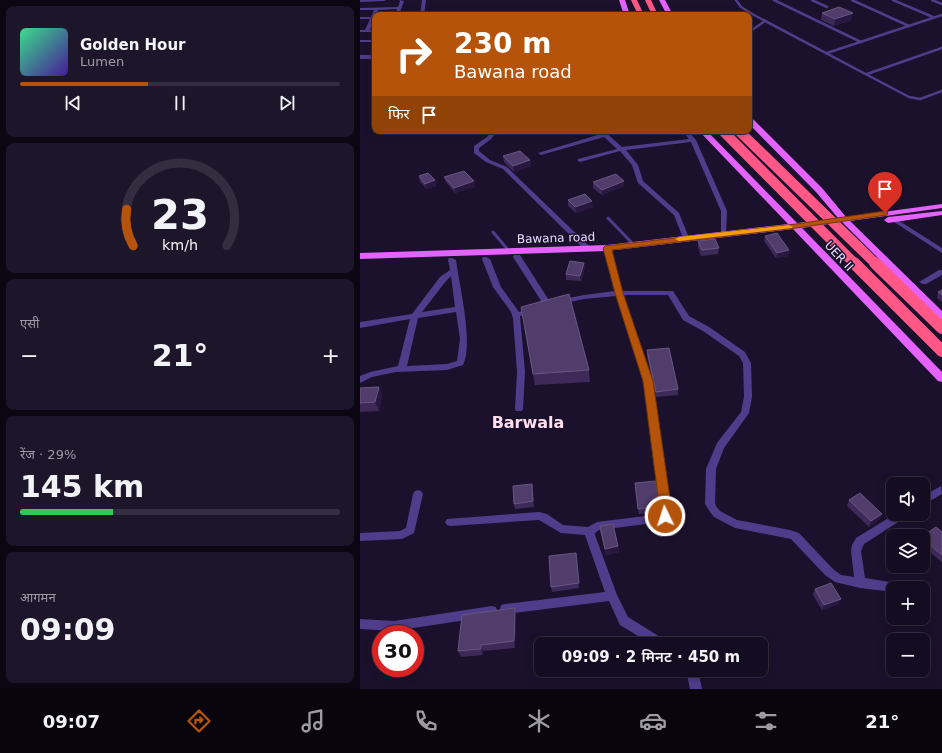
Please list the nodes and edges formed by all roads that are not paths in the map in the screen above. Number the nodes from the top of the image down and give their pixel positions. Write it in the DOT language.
graph roads {
  1 [pos="384,0"];
  2 [pos="401,0"];
  3 [pos="424,0"];
  4 [pos="622,0"];
  5 [pos="634,0"];
  6 [pos="648,0"];
  7 [pos="662,0"];
  8 [pos="736,0"];
  9 [pos="774,0"];
  10 [pos="812,0"];
  11 [pos="852,0"];
  12 [pos="893,0"];
  13 [pos="932,0"];
  14 [pos="360,1"];
  15 [pos="942,4"];
  16 [pos="827,7"];
  17 [pos="377,8"];
  18 [pos="400,8"];
  19 [pos="360,9"];
  20 [pos="375,12"];
  21 [pos="398,12"];
  22 [pos="422,12"];
  23 [pos="626,12"];
  24 [pos="640,12"];
  25 [pos="654,12"];
  26 [pos="668,12"];
  27 [pos="750,12"];
  28 [pos="752,13"];
  29 [pos="942,15"];
  30 [pos="934,17"];
  31 [pos="360,18"];
  32 [pos="372,18"];
  33 [pos="765,21"];
  34 [pos="909,26"];
  35 [pos="752,30"];
  36 [pos="360,31"];
  37 [pos="367,31"];
  38 [pos="372,31"];
  39 [pos="360,41"];
  40 [pos="372,41"];
  41 [pos="861,42"];
  42 [pos="942,48"];
  43 [pos="372,51"];
  44 [pos="360,52"];
  45 [pos="827,53"];
  46 [pos="360,57"];
  47 [pos="372,57"];
  48 [pos="360,62"];
  49 [pos="372,62"];
  50 [pos="867,74"];
  51 [pos="942,91"];
  52 [pos="752,123"];
  53 [pos="492,134"];
  54 [pos="601,134"];
  55 [pos="605,134"];
  56 [pos="688,134"];
  57 [pos="706,134"];
  58 [pos="726,134"];
  59 [pos="742,134"];
  60 [pos="693,140"];
  61 [pos="622,150"];
  62 [pos="541,153"];
  63 [pos="580,160"];
  64 [pos="942,206"];
  65 [pos="942,213"];
  66 [pos="608,218"];
  67 [pos="893,219"];
  68 [pos="846,222"];
  69 [pos="799,229"];
  70 [pos="493,232"];
  71 [pos="724,234"];
  72 [pos="686,238"];
  73 [pos="634,245"];
  74 [pos="587,248"];
  75 [pos="608,250"];
  76 [pos="942,251"];
  77 [pos="509,252"];
  78 [pos="361,256"];
  79 [pos="517,258"];
  80 [pos="486,259"];
  81 [pos="452,260"];
  82 [pos="453,271"];
  83 [pos="942,272"];
  84 [pos="923,282"];
  85 [pos="619,293"];
  86 [pos="548,305"];
  87 [pos="459,309"];
  88 [pos="516,315"];
  89 [pos="415,316"];
  90 [pos="942,317"];
  91 [pos="360,325"];
  92 [pos="942,328"];
  93 [pos="942,351"];
  94 [pos="402,368"];
  95 [pos="942,378"];
  96 [pos="360,380"];
  97 [pos="518,409"];
  98 [pos="941,490"];
  99 [pos="418,494"];
  100 [pos="930,497"];
  101 [pos="892,521"];
  102 [pos="450,522"];
  103 [pos="590,531"];
  104 [pos="360,537"];
  105 [pos="860,583"];
  106 [pos="886,587"];
  107 [pos="612,596"];
  108 [pos="360,624"];
  109 [pos="650,637"];
  110 [pos="693,677"];
  111 [pos="696,689"];
  1 -- 14 [label="street"];
  2 -- 18 [label="street"];
  3 -- 22 [label="street"];
  4 -- 23 [label="main road"];
  5 -- 24 [label="highway"];
  6 -- 25 [label="highway"];
  7 -- 26 [label="main road"];
  8 -- 27 [label="lane"];
  9 -- 41 [label="lane"];
  10 -- 16 [label="lane"];
  11 -- 34 [label="lane"];
  12 -- 30 [label="lane"];
  13 -- 15 [label="lane"];
  17 -- 18 [label="street"];
  17 -- 19 [label="street"];
  17 -- 20 [label="street"];
  18 -- 21 [label="street"];
  28 -- 33 [label="lane"];
  29 -- 30 [label="lane"];
  30 -- 34 [label="lane"];
  31 -- 32 [label="street"];
  32 -- 37 [label="street"];
  33 -- 35 [label="lane"];
  33 -- 45 [label="lane"];
  34 -- 41 [label="lane"];
  36 -- 37 [label="street"];
  37 -- 38 [label="street"];
  39 -- 40 [label="street"];
  41 -- 45 [label="lane"];
  42 -- 50 [label="lane"];
  43 -- 44 [label="street"];
  45 -- 50 [label="lane"];
  46 -- 47 [label="street"];
  48 -- 49 [label="street"];
  50 -- 51 [label="lane"];
  52 -- 68 [label="main road"];
  53 -- 74 [label="street"];
  54 -- 62 [label="street"];
  55 -- 61 [label="street"];
  56 -- 60 [label="street"];
  57 -- 69 [label="main road, UER II"];
  58 -- 93 [label="highway, bridge"];
  59 -- 92 [label="highway, bridge"];
  60 -- 61 [label="street"];
  60 -- 71 [label="street"];
  61 -- 63 [label="street"];
  61 -- 72 [label="street"];
  64 -- 68 [label="main road, Bawana road"];
  65 -- 67 [label="main road, Bawana road"];
  66 -- 73 [label="lane"];
  67 -- 68 [label="main road, Bawana road"];
  67 -- 76 [label="street"];
  68 -- 69 [label="main road, Bawana road"];
  68 -- 90 [label="main road"];
  69 -- 71 [label="main road, Bawana road"];
  69 -- 75 [label="main road, Bawana road"];
  69 -- 95 [label="main road, UER II"];
  70 -- 77 [label="lane"];
  71 -- 72 [label="main road, Bawana road"];
  72 -- 73 [label="main road, Bawana road"];
  73 -- 75 [label="main road, Bawana road"];
  74 -- 75 [label="main road, Bawana road"];
  74 -- 77 [label="main road, Bawana road"];
  75 -- 79 [label="main road, Bawana road"];
  75 -- 85 [label="street"];
  77 -- 78 [label="main road, Bawana road"];
  78 -- 81 [label="main road, Bawana road"];
  79 -- 80 [label="main road, Bawana road"];
  79 -- 86 [label="street"];
  80 -- 81 [label="main road, Bawana road"];
  80 -- 88 [label="street"];
  81 -- 82 [label="street"];
  82 -- 87 [label="street"];
  82 -- 89 [label="street"];
  83 -- 84 [label="street"];
  85 -- 86 [label="street"];
  85 -- 103 [label="street"];
  85 -- 105 [label="street"];
  86 -- 88 [label="street"];
  87 -- 89 [label="street"];
  87 -- 94 [label="street"];
  88 -- 97 [label="street"];
  89 -- 91 [label="street"];
  89 -- 94 [label="street"];
  94 -- 96 [label="street"];
  98 -- 100 [label="street"];
  99 -- 104 [label="street"];
  101 -- 105 [label="street"];
  102 -- 103 [label="street"];
  103 -- 107 [label="street"];
  105 -- 106 [label="street"];
  107 -- 108 [label="street"];
  107 -- 109 [label="street"];
  110 -- 111 [label="street"];
}
